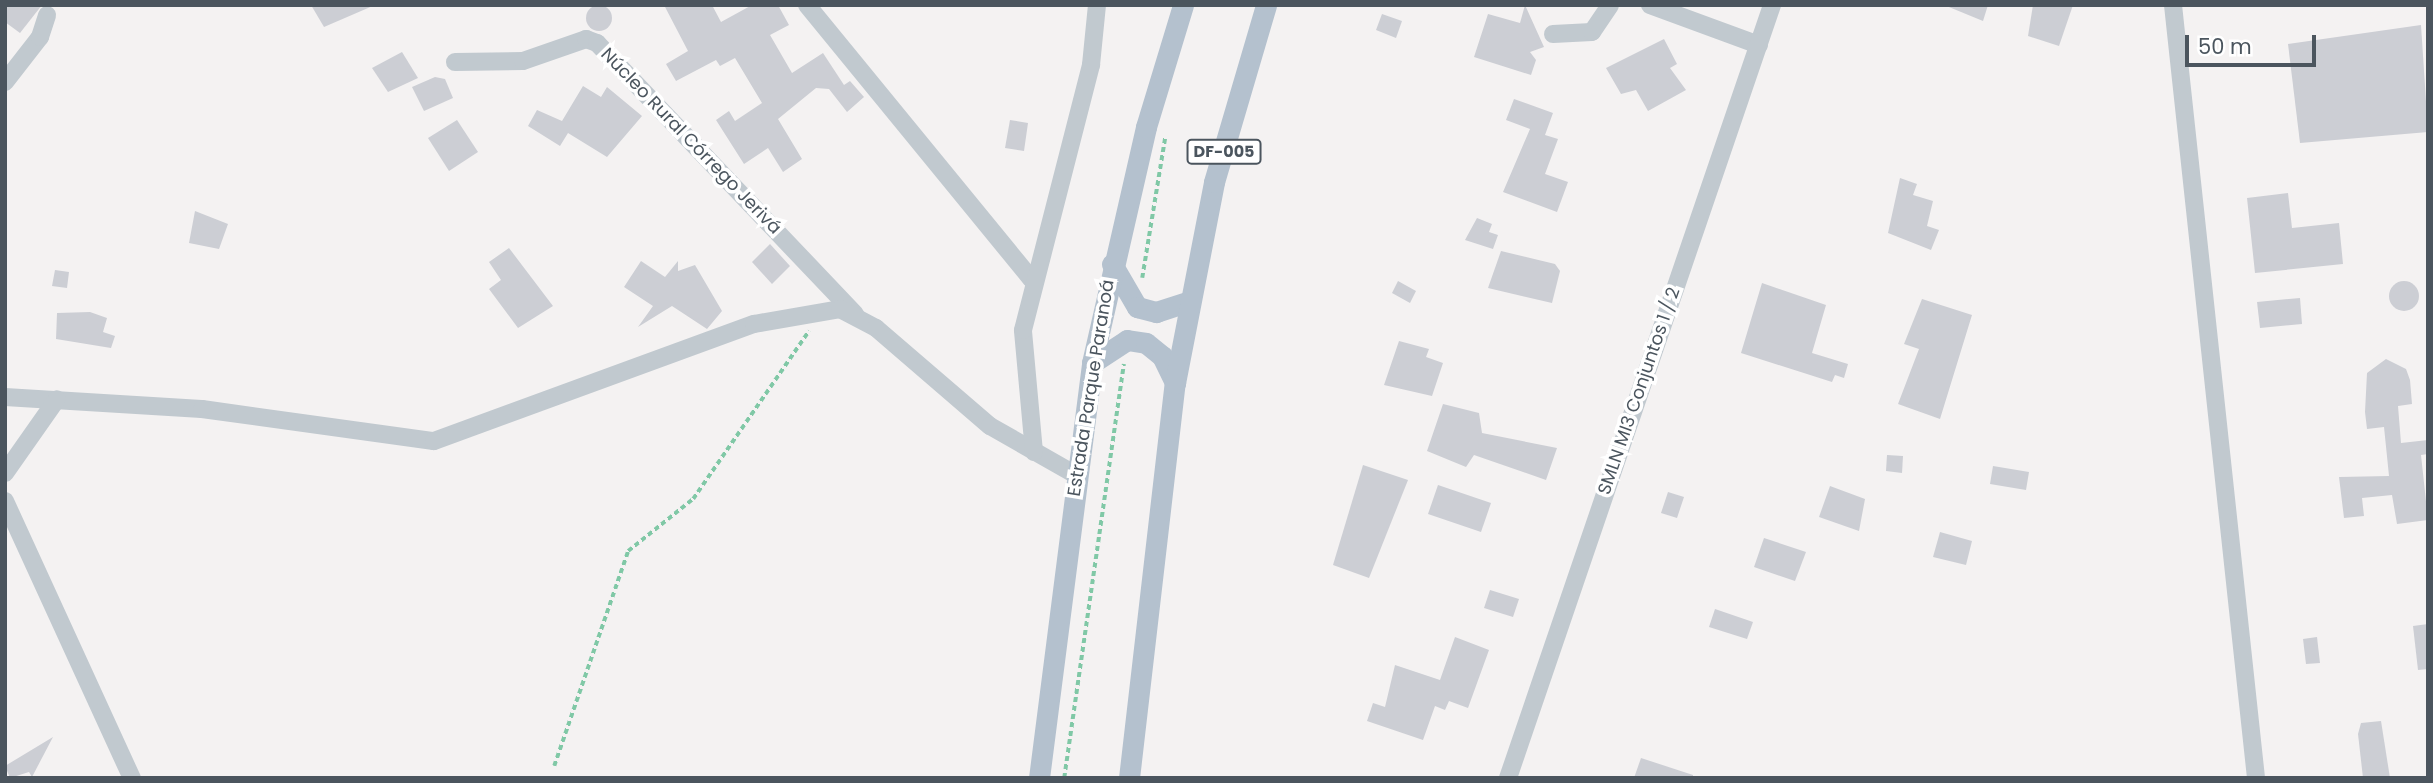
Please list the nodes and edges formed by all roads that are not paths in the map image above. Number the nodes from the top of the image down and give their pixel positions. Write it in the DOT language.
graph roads {
  1 [pos="807,5"];
  2 [pos="1097,5"];
  3 [pos="1183,5"];
  4 [pos="1266,5"];
  5 [pos="1610,5"];
  6 [pos="1650,5"];
  7 [pos="1772,5"];
  8 [pos="2173,5"];
  9 [pos="47,15"];
  10 [pos="1553,34"];
  11 [pos="1759,45"];
  12 [pos="454,62"];
  13 [pos="5,82"];
  14 [pos="1112,264"];
  15 [pos="1031,279"];
  16 [pos="1190,301"];
  17 [pos="858,316"];
  18 [pos="1092,363"];
  19 [pos="1175,383"];
  20 [pos="5,397"];
  21 [pos="57,400"];
  22 [pos="1034,452"];
  23 [pos="5,473"];
  24 [pos="1076,475"];
  25 [pos="5,501"];
  26 [pos="132,778"];
  27 [pos="1039,778"];
  28 [pos="1129,778"];
  29 [pos="1508,778"];
  30 [pos="2256,778"];
  1 -- 15 [label="street"];
  2 -- 15 [label="street"];
  3 -- 14 [label="main road, Estrada Parque Paranoá"];
  4 -- 16 [label="main road, DF-005"];
  5 -- 10 [label="street"];
  6 -- 11 [label="street"];
  7 -- 11 [label="street, SMLN MI3 Conjuntos 1 / 2"];
  8 -- 30 [label="street"];
  9 -- 13 [label="street"];
  11 -- 29 [label="street, SMLN MI3 Conjuntos 1 / 2"];
  12 -- 17 [label="street, Núcleo Rural Córrego Jerivá"];
  14 -- 16 [label="main road"];
  14 -- 18 [label="main road, Estrada Parque Paranoá"];
  15 -- 22 [label="street"];
  16 -- 19 [label="main road, DF-005"];
  17 -- 21 [label="street"];
  17 -- 22 [label="street, Núcleo Rural Córrego Jerivá"];
  18 -- 19 [label="main road"];
  18 -- 24 [label="main road, Estrada Parque Paranoá"];
  19 -- 28 [label="main road, DF-005"];
  20 -- 21 [label="street"];
  21 -- 23 [label="street"];
  22 -- 24 [label="street, Núcleo Rural Córrego Jerivá"];
  24 -- 27 [label="main road, Estrada Parque Paranoá"];
  25 -- 26 [label="street"];
}
